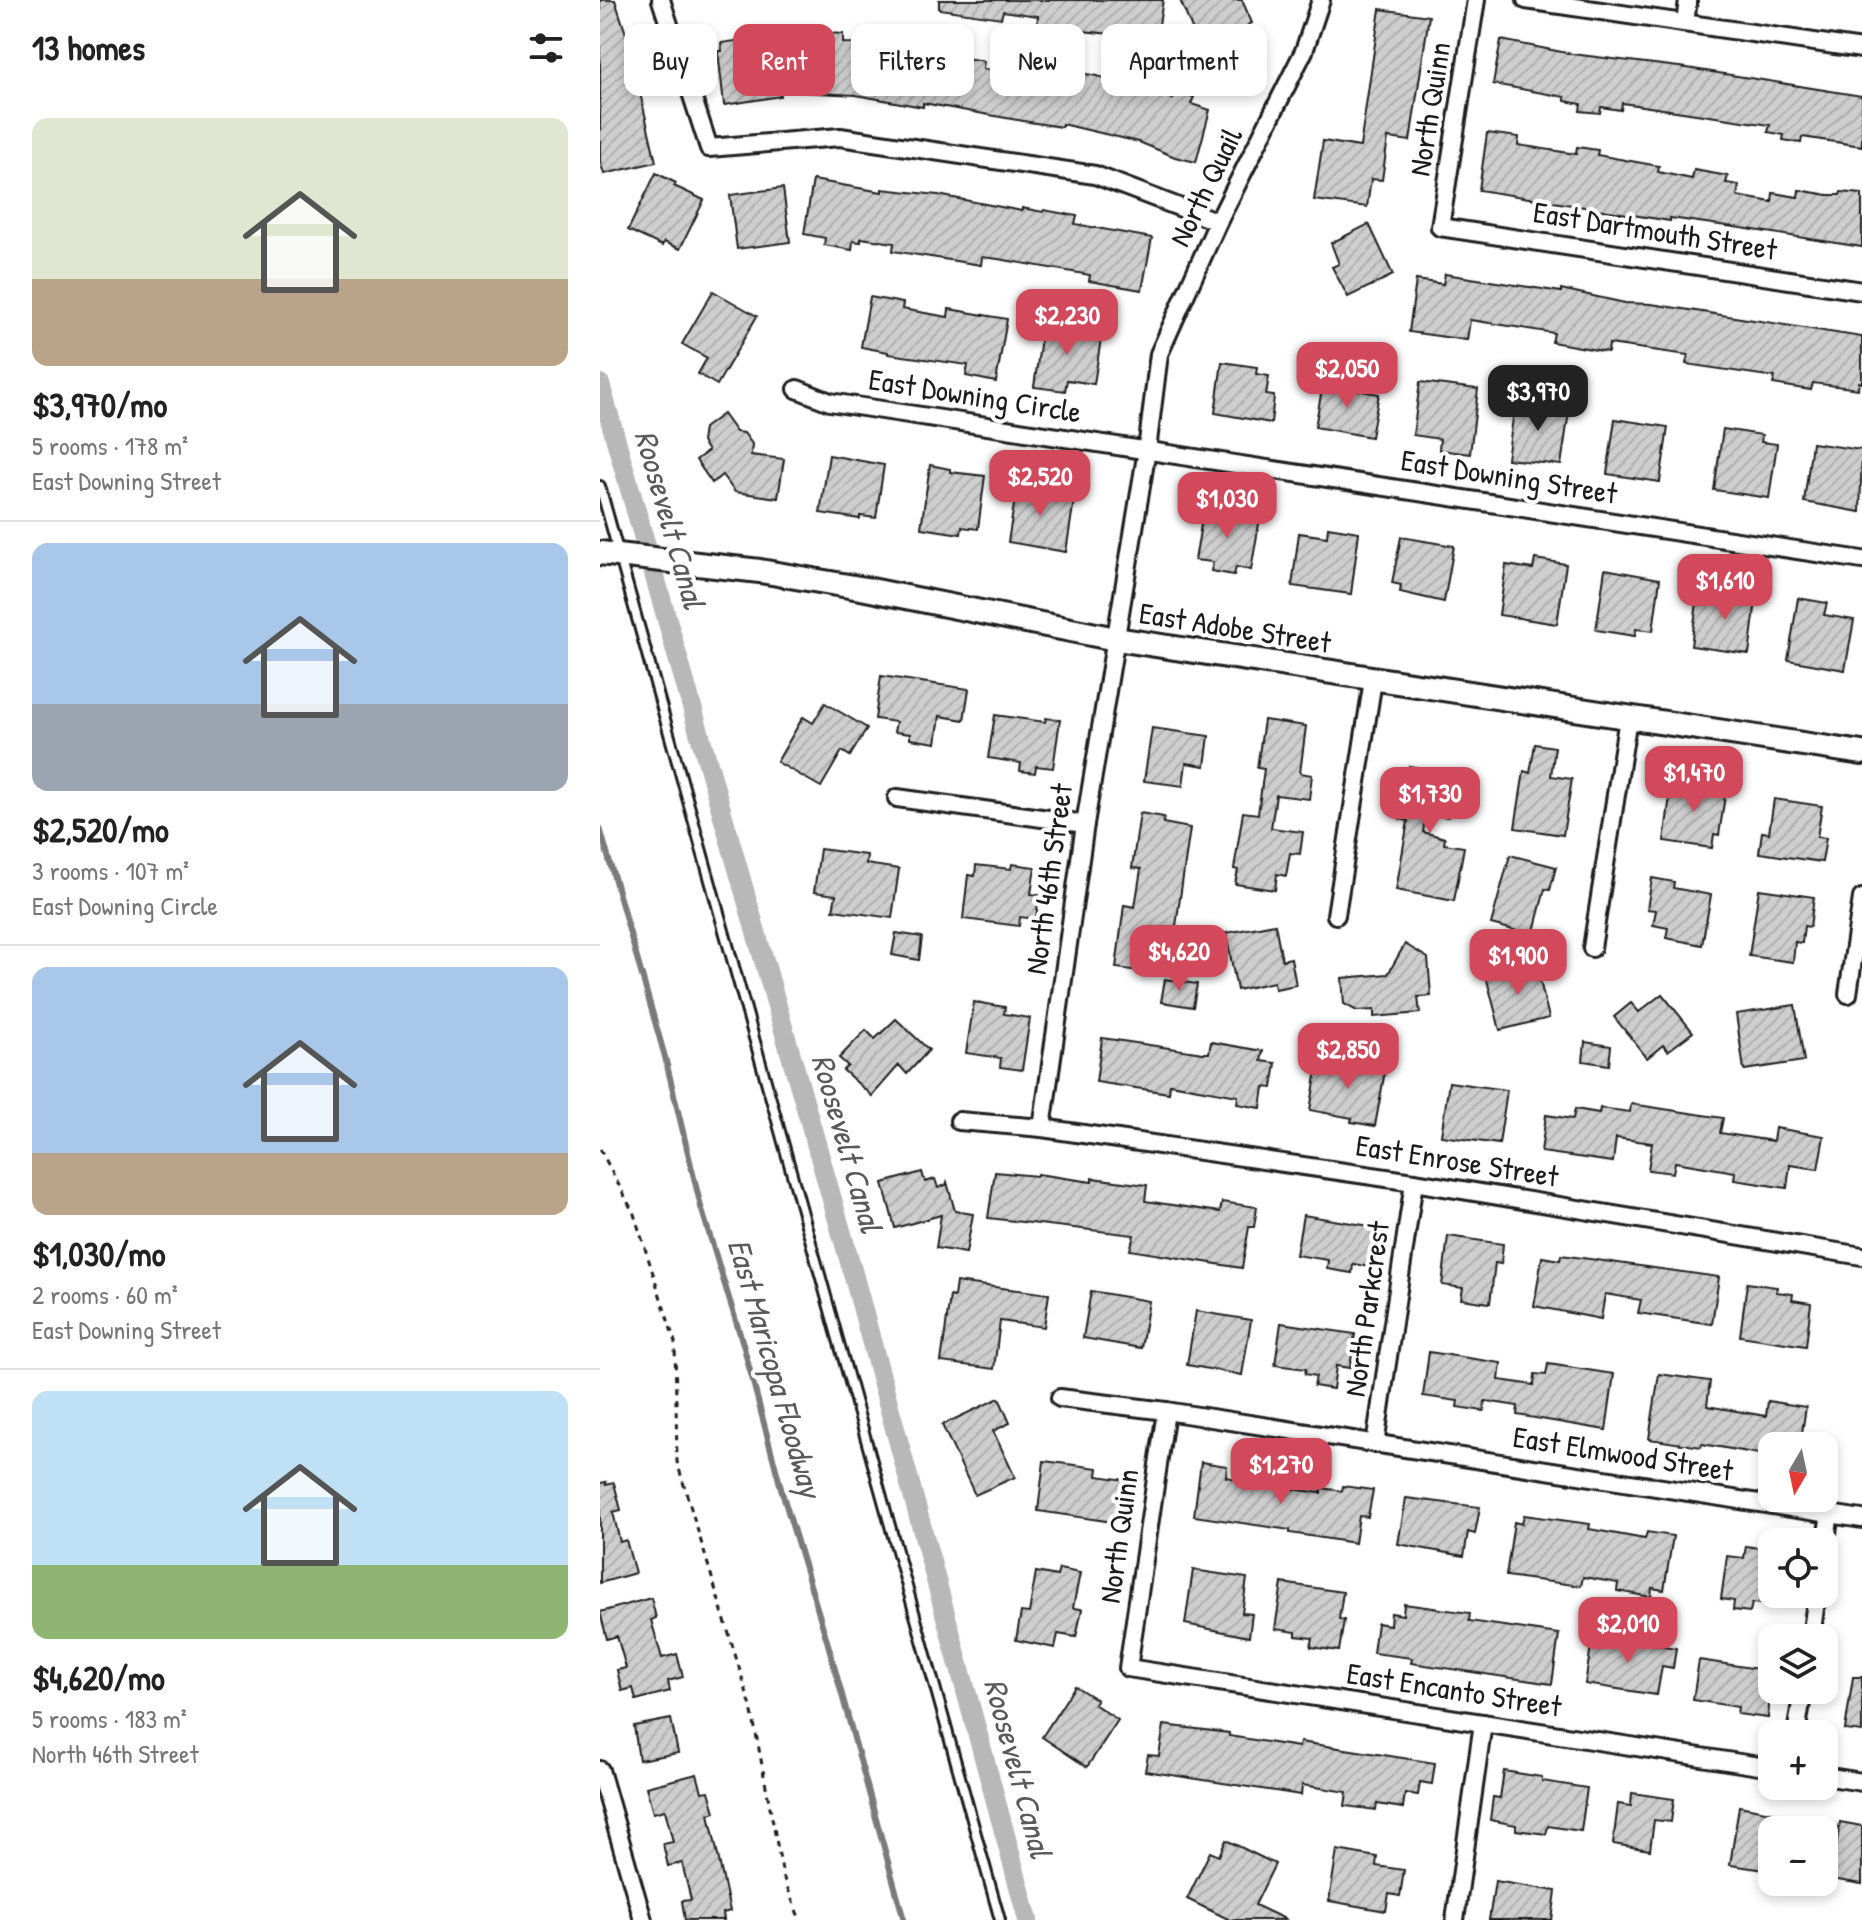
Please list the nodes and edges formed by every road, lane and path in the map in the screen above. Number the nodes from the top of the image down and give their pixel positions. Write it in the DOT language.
graph roads {
  1 [pos="661,0"];
  2 [pos="1321,0"];
  3 [pos="1476,0"];
  4 [pos="1526,0"];
  5 [pos="1688,0"];
  6 [pos="1685,23"];
  7 [pos="1862,49"];
  8 [pos="1218,222"];
  9 [pos="1440,227"];
  10 [pos="1862,291"];
  11 [pos="797,389"];
  12 [pos="1147,450"];
  13 [pos="600,486"];
  14 [pos="616,555"];
  15 [pos="1862,560"];
  16 [pos="1116,639"];
  17 [pos="1373,680"];
  18 [pos="1628,718"];
  19 [pos="1862,753"];
  20 [pos="897,798"];
  21 [pos="1085,824"];
  22 [pos="1862,898"];
  23 [pos="1336,915"];
  24 [pos="1592,948"];
  25 [pos="1848,994"];
  26 [pos="959,1121"];
  27 [pos="1042,1128"];
  28 [pos="600,1149"];
  29 [pos="1414,1182"];
  30 [pos="1862,1256"];
  31 [pos="1060,1398"];
  32 [pos="1166,1411"];
  33 [pos="1375,1444"];
  34 [pos="1830,1514"];
  35 [pos="1862,1519"];
  36 [pos="1828,1528"];
  37 [pos="1128,1668"];
  38 [pos="1483,1723"];
  39 [pos="1758,1766"];
  40 [pos="1838,1778"];
  41 [pos="601,1781"];
  42 [pos="1862,1782"];
  43 [pos="643,1920"];
  44 [pos="800,1920"];
  45 [pos="1000,1920"];
  46 [pos="1455,1920"];
  1 -- 8 [label="street"];
  2 -- 8 [label="street, North Quail"];
  3 -- 9 [label="street, North Quinn"];
  4 -- 6 [label="street"];
  5 -- 6 [label="street"];
  6 -- 7 [label="street"];
  8 -- 12 [label="street, North Quail"];
  9 -- 10 [label="street, East Dartmouth Street"];
  11 -- 12 [label="street, East Downing Circle"];
  12 -- 15 [label="street, East Downing Street"];
  12 -- 16 [label="street, North Quail"];
  13 -- 14 [label="lane"];
  14 -- 16 [label="street, East Adobe Street"];
  14 -- 45 [label="lane"];
  16 -- 17 [label="street, East Adobe Street"];
  16 -- 21 [label="street, North 46th Street"];
  17 -- 18 [label="street, East Adobe Street"];
  17 -- 23 [label="street"];
  18 -- 19 [label="street, East Adobe Street"];
  18 -- 24 [label="street"];
  20 -- 21 [label="street"];
  21 -- 27 [label="street, North 46th Street"];
  22 -- 25 [label="street"];
  26 -- 27 [label="street, East Enrose Street"];
  27 -- 29 [label="street, East Enrose Street"];
  28 -- 44 [label="path"];
  29 -- 30 [label="street, East Enrose Street"];
  29 -- 33 [label="street, North Parkcrest"];
  31 -- 32 [label="street, East Elmwood Street"];
  32 -- 33 [label="street, East Elmwood Street"];
  32 -- 37 [label="street, North Quinn"];
  33 -- 34 [label="street, East Elmwood Street"];
  34 -- 35 [label="street, East Elmwood Street"];
  34 -- 36 [label="street"];
  37 -- 38 [label="street, East Encanto Street"];
  38 -- 39 [label="street, East Encanto Street"];
  38 -- 46 [label="street"];
  40 -- 42 [label="street"];
  41 -- 43 [label="street"];
}
